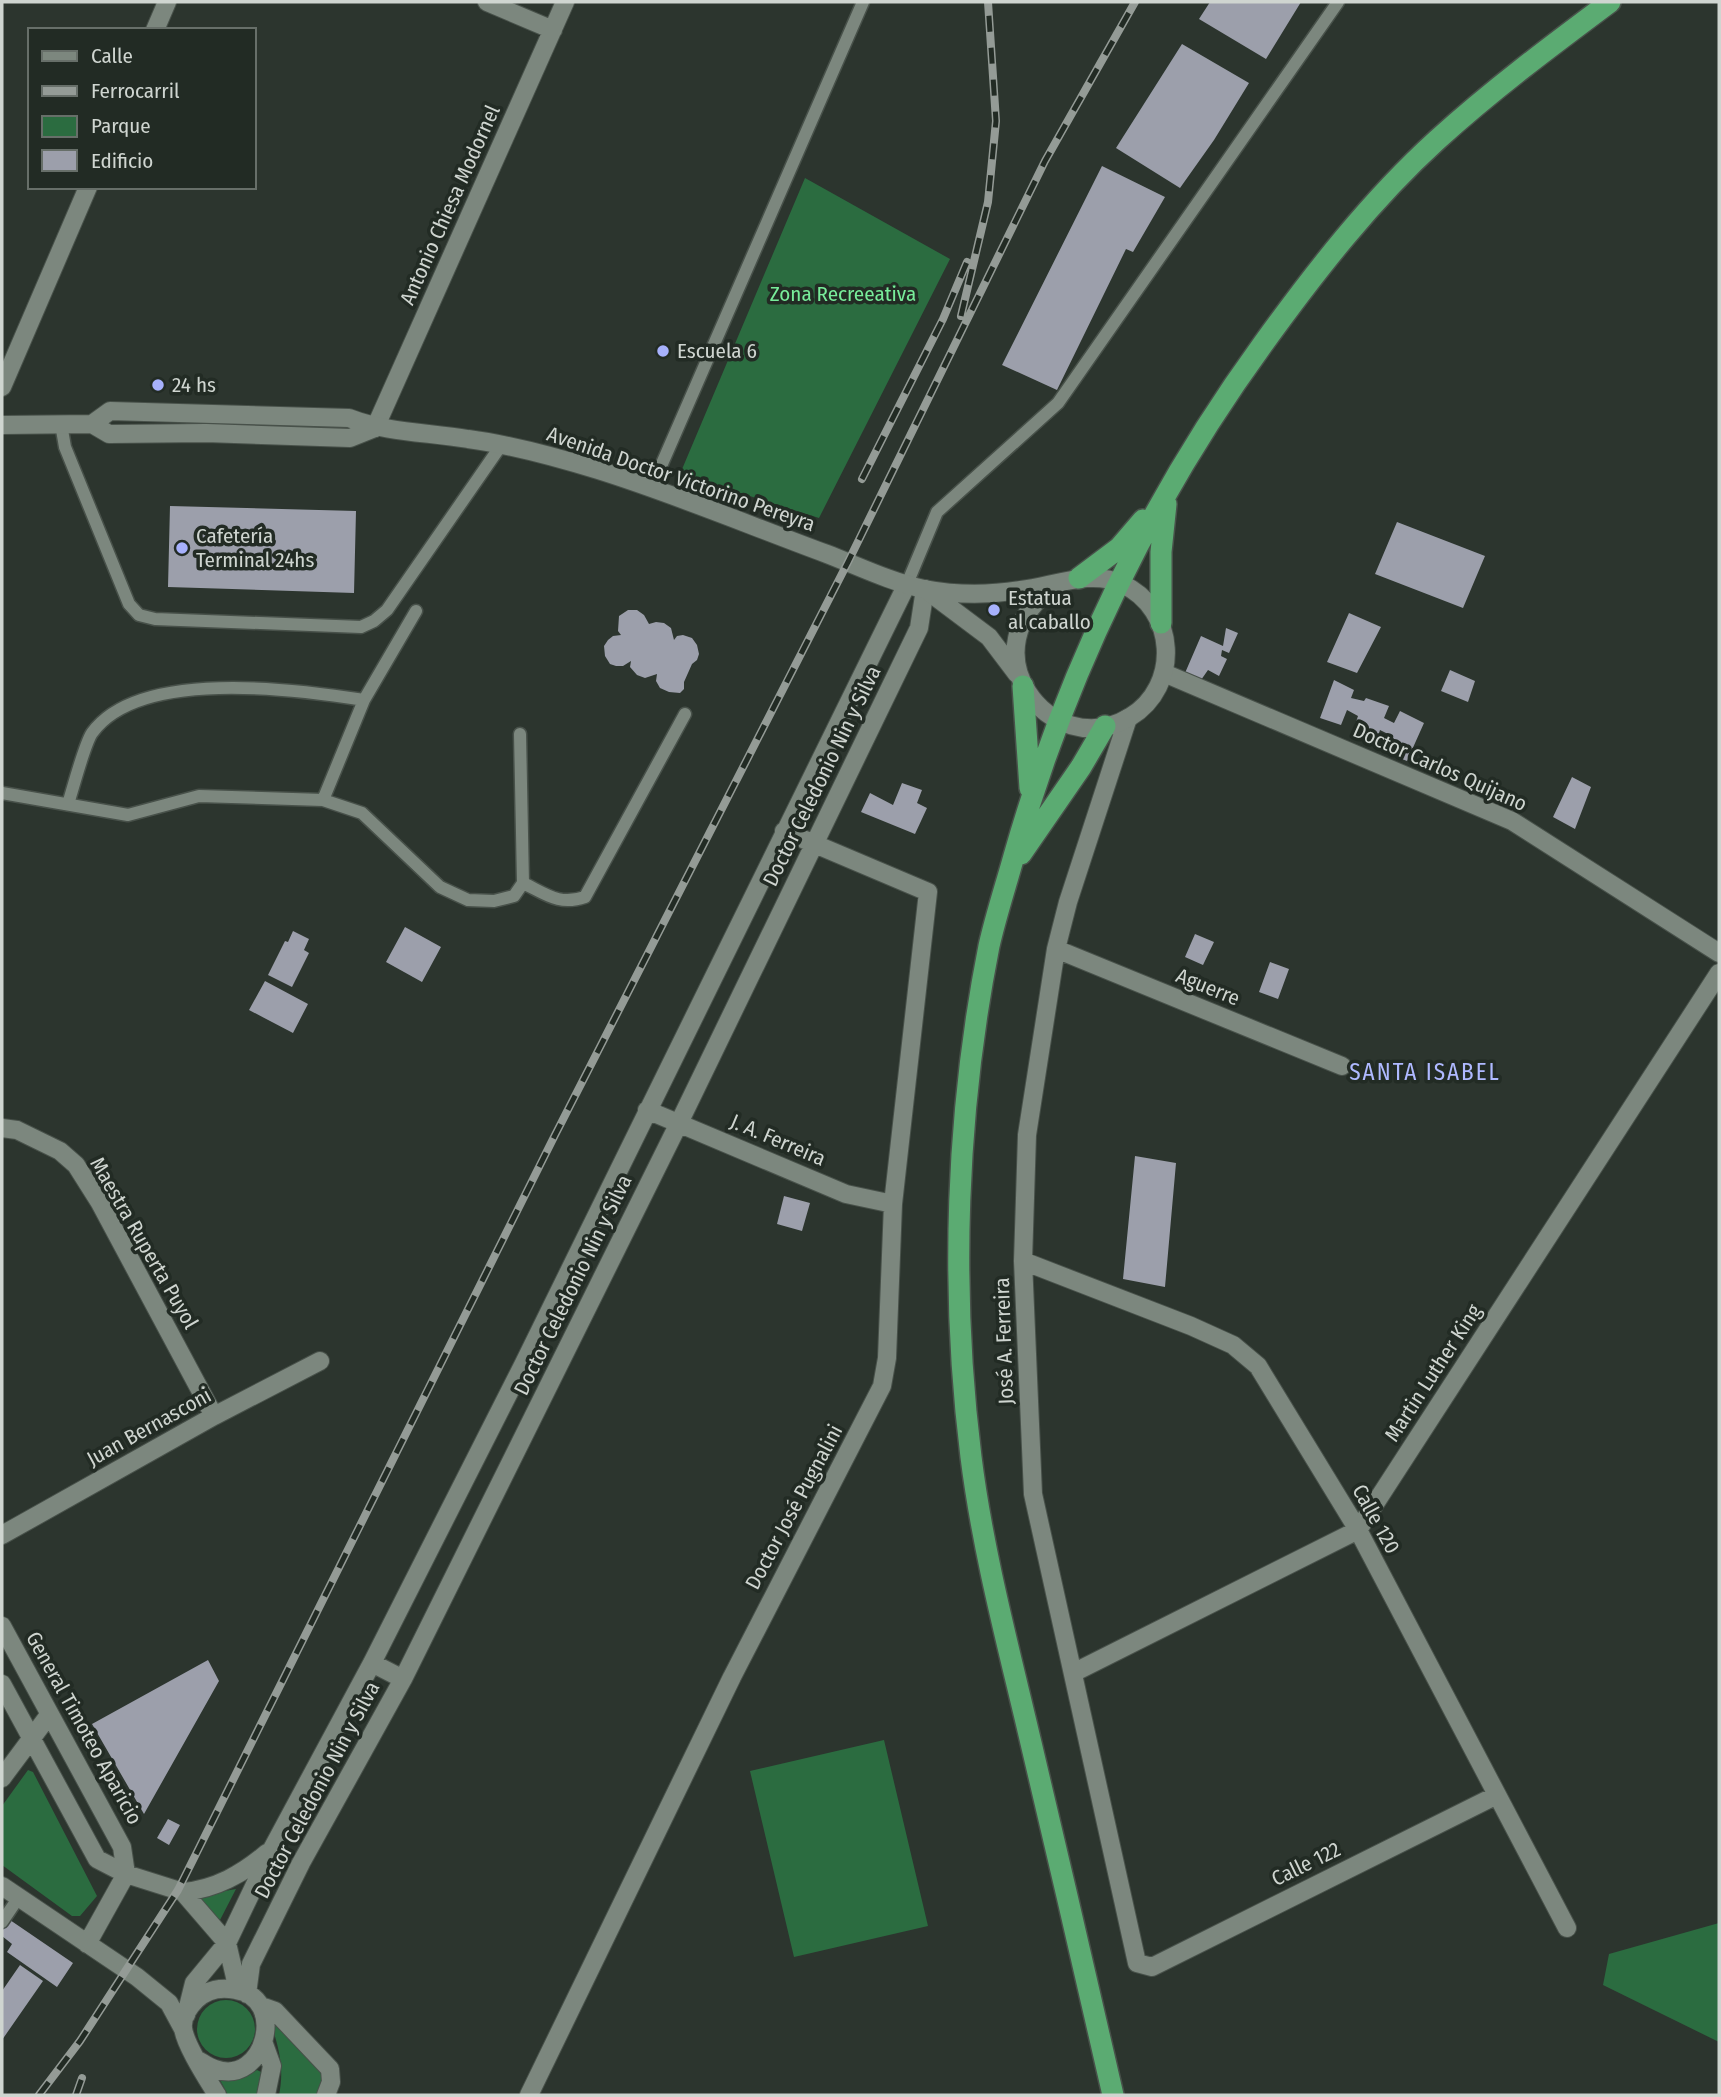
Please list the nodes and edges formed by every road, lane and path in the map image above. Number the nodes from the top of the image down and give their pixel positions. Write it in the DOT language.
graph roads {
  1 [pos="167,2"];
  2 [pos="487,2"];
  3 [pos="565,2"];
  4 [pos="863,2"];
  5 [pos="1338,2"];
  6 [pos="1610,2"];
  7 [pos="156,28"];
  8 [pos="553,30"];
  9 [pos="87,189"];
  10 [pos="2,387"];
  11 [pos="61,424"];
  12 [pos="2,425"];
  13 [pos="375,428"];
  14 [pos="502,444"];
  15 [pos="652,489"];
  16 [pos="1167,492"];
  17 [pos="1068,581"];
  18 [pos="1121,583"];
  19 [pos="907,584"];
  20 [pos="925,589"];
  21 [pos="416,611"];
  22 [pos="1161,624"];
  23 [pos="1164,673"];
  24 [pos="1021,681"];
  25 [pos="364,700"];
  26 [pos="685,714"];
  27 [pos="1128,718"];
  28 [pos="1058,720"];
  29 [pos="1105,726"];
  30 [pos="520,734"];
  31 [pos="2,793"];
  32 [pos="1031,796"];
  33 [pos="323,800"];
  34 [pos="68,804"];
  35 [pos="785,831"];
  36 [pos="814,844"];
  37 [pos="1009,874"];
  38 [pos="523,883"];
  39 [pos="1056,949"];
  40 [pos="1719,953"];
  41 [pos="1719,973"];
  42 [pos="1342,1066"];
  43 [pos="647,1110"];
  44 [pos="679,1123"];
  45 [pos="2,1128"];
  46 [pos="893,1204"];
  47 [pos="1023,1261"];
  48 [pos="320,1361"];
  49 [pos="524,1363"];
  50 [pos="553,1378"];
  51 [pos="214,1416"];
  52 [pos="1358,1530"];
  53 [pos="2,1535"];
  54 [pos="2,1626"];
  55 [pos="372,1663"];
  56 [pos="1073,1673"];
  57 [pos="403,1679"];
  58 [pos="2,1684"];
  59 [pos="49,1715"];
  60 [pos="31,1739"];
  61 [pos="2,1777"];
  62 [pos="1495,1796"];
  63 [pos="272,1849"];
  64 [pos="126,1874"];
  65 [pos="2,1886"];
  66 [pos="183,1892"];
  67 [pos="19,1897"];
  68 [pos="2,1922"];
  69 [pos="1567,1928"];
  70 [pos="227,1943"];
  71 [pos="87,1944"];
  72 [pos="1137,1963"];
  73 [pos="243,1992"];
  74 [pos="261,2006"];
  75 [pos="185,2022"];
  76 [pos="264,2044"];
  77 [pos="196,2059"];
  78 [pos="217,2095"];
  79 [pos="266,2095"];
  80 [pos="326,2095"];
  81 [pos="530,2095"];
  82 [pos="1113,2095"];
  1 -- 7 [label="street"];
  2 -- 8 [label="street"];
  3 -- 8 [label="street, Antonio Chiesa Modornel"];
  4 -- 15 [label="lane"];
  5 -- 19 [label="lane"];
  6 -- 16 [label="highway"];
  8 -- 13 [label="street, Antonio Chiesa Modornel"];
  9 -- 10 [label="street"];
  11 -- 12 [label="street, Avenida Doctor Victorino Pereyra"];
  11 -- 13 [label="street, Avenida Doctor Victorino Pereyra"];
  11 -- 14 [label="lane"];
  13 -- 14 [label="street, Avenida Doctor Victorino Pereyra"];
  14 -- 15 [label="street, Avenida Doctor Victorino Pereyra"];
  15 -- 19 [label="street, Avenida Doctor Victorino Pereyra"];
  16 -- 17 [label="highway"];
  16 -- 18 [label="highway"];
  16 -- 22 [label="highway"];
  17 -- 18 [label="street"];
  17 -- 20 [label="street"];
  17 -- 24 [label="street"];
  18 -- 22 [label="street"];
  18 -- 28 [label="highway"];
  19 -- 20 [label="street, Avenida Doctor Victorino Pereyra"];
  19 -- 35 [label="street, Doctor Celedonio Nin y Silva"];
  20 -- 24 [label="street"];
  20 -- 36 [label="street, Doctor Celedonio Nin y Silva"];
  21 -- 25 [label="lane"];
  22 -- 23 [label="street"];
  23 -- 27 [label="street"];
  23 -- 40 [label="street, Doctor Carlos Quijano"];
  24 -- 28 [label="street"];
  24 -- 32 [label="highway"];
  25 -- 33 [label="lane"];
  25 -- 34 [label="lane"];
  26 -- 38 [label="lane"];
  27 -- 29 [label="street"];
  27 -- 39 [label="street, José A. Ferreira"];
  28 -- 29 [label="street"];
  28 -- 32 [label="highway"];
  29 -- 37 [label="highway"];
  30 -- 38 [label="lane"];
  31 -- 34 [label="lane"];
  32 -- 37 [label="highway"];
  33 -- 34 [label="lane"];
  33 -- 38 [label="lane"];
  35 -- 36 [label="street"];
  35 -- 43 [label="street, Doctor Celedonio Nin y Silva"];
  36 -- 44 [label="street, Doctor Celedonio Nin y Silva"];
  36 -- 46 [label="street, Doctor José Pugnalini"];
  37 -- 82 [label="highway"];
  39 -- 42 [label="street, Aguerre"];
  39 -- 47 [label="street, José A. Ferreira"];
  41 -- 52 [label="street, Martin Luther King"];
  43 -- 44 [label="street, J. A. Ferreira"];
  43 -- 49 [label="street, Doctor Celedonio Nin y Silva"];
  44 -- 46 [label="street, J. A. Ferreira"];
  44 -- 50 [label="street, Doctor Celedonio Nin y Silva"];
  45 -- 51 [label="street, Maestra Ruperta Puyol"];
  46 -- 81 [label="street, Doctor José Pugnalini"];
  47 -- 52 [label="street, Calle 120"];
  47 -- 56 [label="street, José A. Ferreira"];
  48 -- 51 [label="street, Juan Bernasconi"];
  49 -- 50 [label="street"];
  49 -- 55 [label="street, Doctor Celedonio Nin y Silva"];
  50 -- 57 [label="street, Doctor Celedonio Nin y Silva"];
  51 -- 53 [label="street, Juan Bernasconi"];
  52 -- 56 [label="street"];
  52 -- 62 [label="street, Calle 120"];
  54 -- 59 [label="street, General Timoteo Aparicio"];
  55 -- 57 [label="street"];
  55 -- 63 [label="street, Doctor Celedonio Nin y Silva"];
  56 -- 72 [label="street, José A. Ferreira"];
  57 -- 73 [label="street, Doctor Celedonio Nin y Silva"];
  58 -- 60 [label="street"];
  59 -- 60 [label="street"];
  59 -- 64 [label="street, General Timoteo Aparicio"];
  60 -- 61 [label="street"];
  60 -- 64 [label="street"];
  62 -- 69 [label="street, Calle 120"];
  62 -- 72 [label="street, Calle 122"];
  63 -- 66 [label="street"];
  63 -- 70 [label="street, Doctor Celedonio Nin y Silva"];
  64 -- 66 [label="street"];
  64 -- 71 [label="street"];
  65 -- 67 [label="street"];
  66 -- 70 [label="street"];
  67 -- 68 [label="lane"];
  67 -- 71 [label="street"];
  70 -- 73 [label="street"];
  70 -- 75 [label="street, Doctor Celedonio Nin y Silva"];
  71 -- 75 [label="street"];
  73 -- 74 [label="street"];
  73 -- 75 [label="street"];
  74 -- 76 [label="street"];
  74 -- 80 [label="street"];
  75 -- 77 [label="street"];
  76 -- 77 [label="street"];
  76 -- 79 [label="street"];
  77 -- 78 [label="street"];
}
